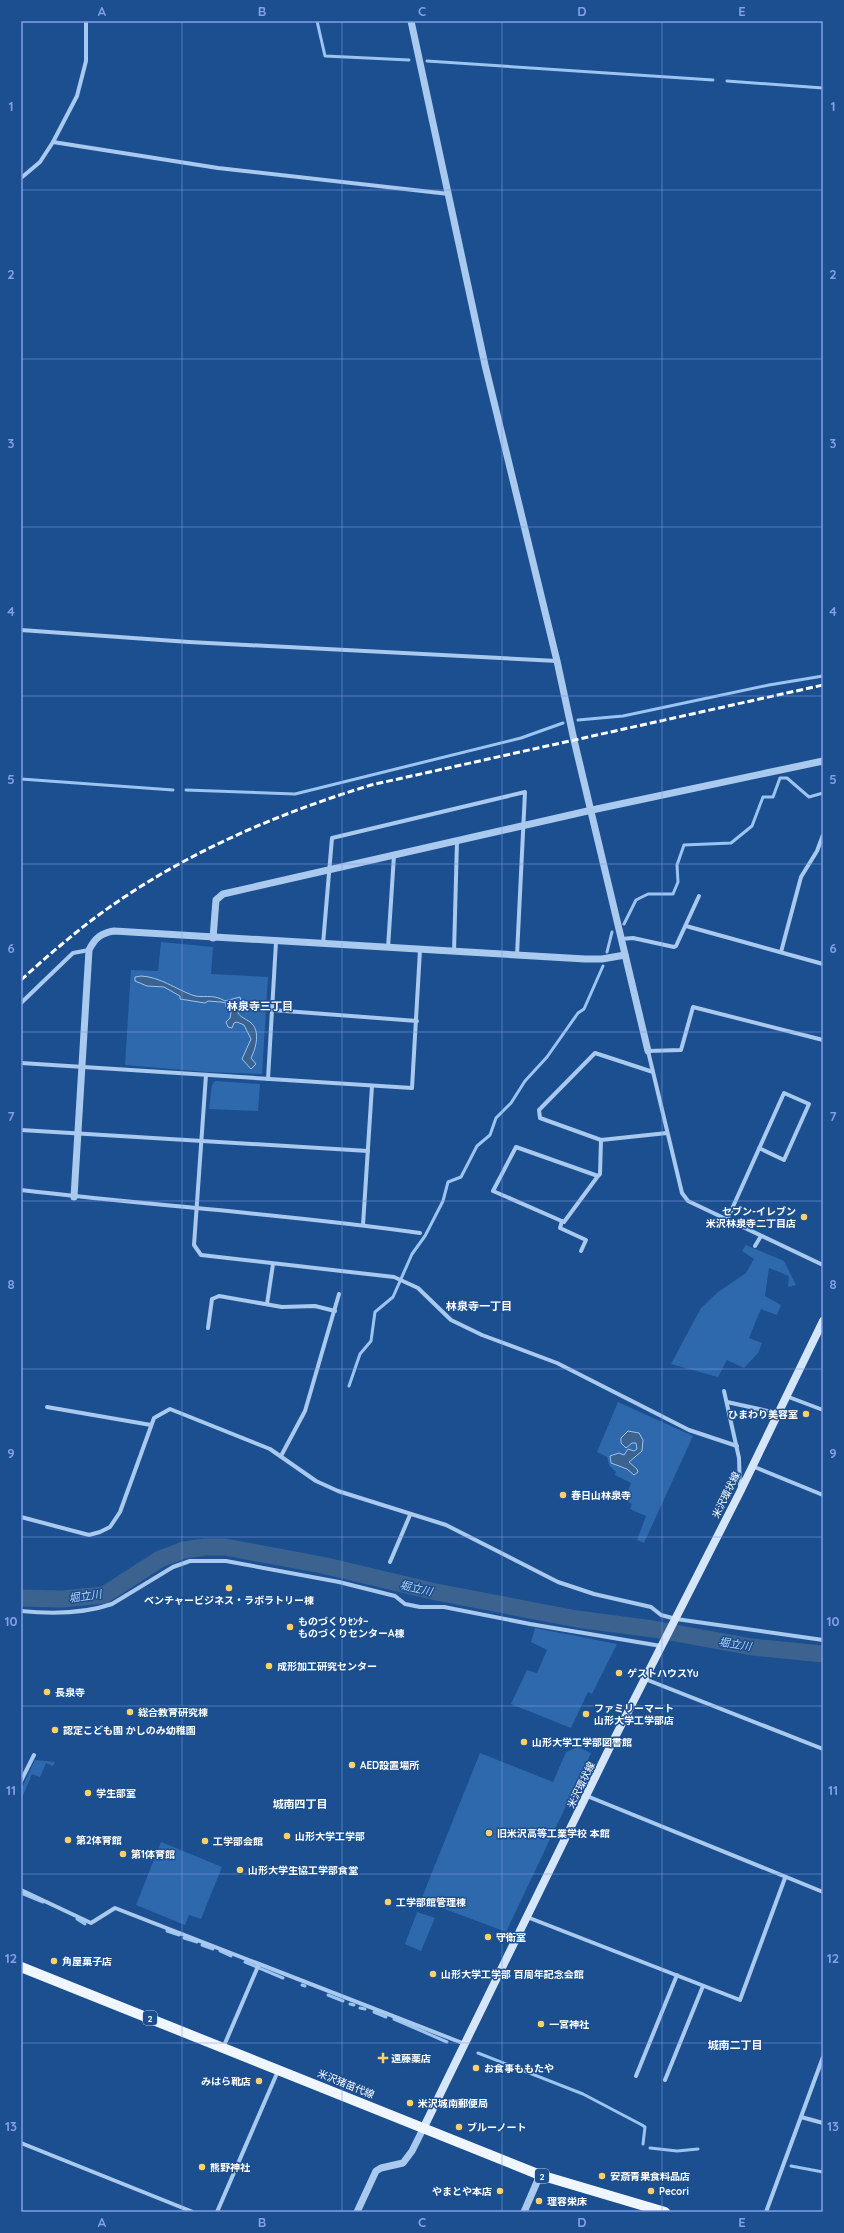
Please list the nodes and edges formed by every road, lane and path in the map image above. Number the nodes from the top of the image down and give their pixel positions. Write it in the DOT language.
graph roads {
  1 [pos="86,21"];
  2 [pos="411,21"];
  3 [pos="53,142"];
  4 [pos="21,178"];
  5 [pos="450,194"];
  6 [pos="21,630"];
  7 [pos="557,661"];
  8 [pos="823,761"];
  9 [pos="592,810"];
  10 [pos="524,825"];
  11 [pos="823,835"];
  12 [pos="457,840"];
  13 [pos="394,854"];
  14 [pos="328,870"];
  15 [pos="699,896"];
  16 [pos="686,926"];
  17 [pos="213,938"];
  18 [pos="621,939"];
  19 [pos="276,942"];
  20 [pos="323,944"];
  21 [pos="388,948"];
  22 [pos="89,950"];
  23 [pos="420,950"];
  24 [pos="454,952"];
  25 [pos="780,952"];
  26 [pos="625,954"];
  27 [pos="517,955"];
  28 [pos="823,964"];
  29 [pos="21,1003"];
  30 [pos="272,1010"];
  31 [pos="417,1021"];
  32 [pos="823,1040"];
  33 [pos="648,1051"];
  34 [pos="21,1063"];
  35 [pos="82,1067"];
  36 [pos="653,1072"];
  37 [pos="206,1075"];
  38 [pos="268,1079"];
  39 [pos="372,1086"];
  40 [pos="21,1130"];
  41 [pos="667,1132"];
  42 [pos="78,1133"];
  43 [pos="201,1140"];
  44 [pos="601,1140"];
  45 [pos="759,1148"];
  46 [pos="368,1151"];
  47 [pos="598,1176"];
  48 [pos="21,1190"];
  49 [pos="74,1197"];
  50 [pos="197,1210"];
  51 [pos="727,1220"];
  52 [pos="562,1222"];
  53 [pos="363,1225"];
  54 [pos="420,1233"];
  55 [pos="761,1236"];
  56 [pos="755,1246"];
  57 [pos="581,1251"];
  58 [pos="273,1264"];
  59 [pos="823,1265"];
  60 [pos="339,1294"];
  61 [pos="267,1304"];
  62 [pos="335,1311"];
  63 [pos="823,1321"];
  64 [pos="208,1328"];
  65 [pos="724,1391"];
  66 [pos="786,1396"];
  67 [pos="727,1402"];
  68 [pos="47,1407"];
  69 [pos="823,1410"];
  70 [pos="777,1413"];
  71 [pos="151,1425"];
  72 [pos="737,1446"];
  73 [pos="282,1456"];
  74 [pos="751,1466"];
  75 [pos="740,1492"];
  76 [pos="823,1495"];
  77 [pos="410,1515"];
  78 [pos="21,1517"];
  79 [pos="390,1562"];
  80 [pos="21,1611"];
  81 [pos="675,1620"];
  82 [pos="823,1640"];
  83 [pos="662,1645"];
  84 [pos="644,1679"];
  85 [pos="823,1749"];
  86 [pos="34,1755"];
  87 [pos="21,1781"];
  88 [pos="587,1796"];
  89 [pos="786,1878"];
  90 [pos="21,1890"];
  91 [pos="823,1892"];
  92 [pos="527,1917"];
  93 [pos="259,1964"];
  94 [pos="21,1967"];
  95 [pos="677,1975"];
  96 [pos="703,1986"];
  97 [pos="466,2044"];
  98 [pos="223,2048"];
  99 [pos="823,2057"];
  100 [pos="278,2069"];
  101 [pos="636,2076"];
  102 [pos="665,2080"];
  103 [pos="801,2117"];
  104 [pos="823,2123"];
  105 [pos="423,2129"];
  106 [pos="21,2143"];
  107 [pos="540,2175"];
  108 [pos="649,2210"];
  109 [pos="193,2212"];
  110 [pos="217,2212"];
  111 [pos="357,2212"];
  112 [pos="524,2212"];
  113 [pos="664,2212"];
  114 [pos="766,2212"];
  1 -- 3 [label="street"];
  2 -- 5 [label="street"];
  3 -- 4 [label="street"];
  3 -- 5 [label="street"];
  5 -- 7 [label="street"];
  6 -- 7 [label="street"];
  7 -- 9 [label="street"];
  8 -- 9 [label="street"];
  9 -- 10 [label="street"];
  9 -- 18 [label="street"];
  10 -- 12 [label="street"];
  10 -- 14 [label="street"];
  10 -- 27 [label="street"];
  11 -- 25 [label="street"];
  12 -- 13 [label="street"];
  12 -- 24 [label="street"];
  13 -- 14 [label="street"];
  13 -- 21 [label="street"];
  14 -- 17 [label="street"];
  14 -- 20 [label="street"];
  15 -- 16 [label="street"];
  16 -- 18 [label="street"];
  16 -- 25 [label="street"];
  17 -- 19 [label="street"];
  17 -- 22 [label="street"];
  18 -- 26 [label="street"];
  19 -- 20 [label="street"];
  19 -- 30 [label="street"];
  20 -- 21 [label="street"];
  21 -- 23 [label="street"];
  22 -- 29 [label="street"];
  22 -- 35 [label="street"];
  23 -- 24 [label="street"];
  23 -- 31 [label="street"];
  24 -- 27 [label="street"];
  25 -- 28 [label="street"];
  26 -- 27 [label="street"];
  26 -- 33 [label="street"];
  30 -- 31 [label="street"];
  30 -- 38 [label="street"];
  31 -- 39 [label="street"];
  32 -- 33 [label="street"];
  33 -- 36 [label="street"];
  34 -- 35 [label="street"];
  35 -- 37 [label="street"];
  35 -- 42 [label="street"];
  36 -- 41 [label="street"];
  36 -- 44 [label="street"];
  37 -- 38 [label="street"];
  37 -- 43 [label="street"];
  38 -- 39 [label="street"];
  39 -- 46 [label="street"];
  40 -- 42 [label="street"];
  41 -- 44 [label="street"];
  41 -- 51 [label="street"];
  42 -- 43 [label="street"];
  42 -- 49 [label="street"];
  43 -- 46 [label="street"];
  43 -- 50 [label="street"];
  44 -- 47 [label="street"];
  45 -- 45 [label="street"];
  45 -- 51 [label="street"];
  46 -- 53 [label="street"];
  47 -- 52 [label="street"];
  47 -- 52 [label="street"];
  48 -- 49 [label="street"];
  49 -- 50 [label="street"];
  50 -- 53 [label="street"];
  50 -- 58 [label="street"];
  51 -- 55 [label="street"];
  52 -- 57 [label="street"];
  53 -- 54 [label="street"];
  55 -- 56 [label="street"];
  55 -- 59 [label="street"];
  58 -- 61 [label="street"];
  58 -- 72 [label="street"];
  60 -- 62 [label="street"];
  61 -- 62 [label="street"];
  61 -- 64 [label="street"];
  62 -- 73 [label="street"];
  63 -- 66 [label="main road, 米沢環状線"];
  65 -- 67 [label="street"];
  66 -- 69 [label="street"];
  66 -- 70 [label="main road, 米沢環状線"];
  67 -- 70 [label="street"];
  67 -- 72 [label="street"];
  68 -- 71 [label="street"];
  70 -- 74 [label="main road, 米沢環状線"];
  71 -- 73 [label="street"];
  71 -- 78 [label="street"];
  72 -- 75 [label="street"];
  73 -- 77 [label="street"];
  74 -- 75 [label="main road, 米沢環状線"];
  74 -- 76 [label="street"];
  75 -- 81 [label="main road, 米沢環状線"];
  77 -- 79 [label="street"];
  77 -- 81 [label="street"];
  80 -- 83 [label="street"];
  81 -- 82 [label="street"];
  81 -- 83 [label="main road, 米沢環状線"];
  83 -- 84 [label="main road, 米沢環状線"];
  84 -- 85 [label="street"];
  84 -- 88 [label="main road, 米沢環状線"];
  86 -- 87 [label="street"];
  88 -- 89 [label="street"];
  88 -- 92 [label="main road, 米沢環状線"];
  89 -- 91 [label="street"];
  89 -- 96 [label="street"];
  90 -- 93 [label="street"];
  92 -- 95 [label="street"];
  92 -- 97 [label="main road, 米沢環状線"];
  93 -- 97 [label="street"];
  93 -- 98 [label="street"];
  94 -- 98 [label="main road, 米沢猪苗代線 / 2"];
  95 -- 96 [label="street"];
  95 -- 101 [label="street"];
  96 -- 102 [label="street"];
  97 -- 105 [label="main road, 米沢環状線"];
  98 -- 100 [label="main road, 米沢猪苗代線 / 2"];
  99 -- 103 [label="street"];
  100 -- 105 [label="main road, 米沢猪苗代線 / 2"];
  100 -- 110 [label="street"];
  103 -- 104 [label="street"];
  103 -- 114 [label="street"];
  105 -- 107 [label="main road, 米沢猪苗代線 / 2"];
  105 -- 111 [label="street"];
  106 -- 109 [label="street"];
  107 -- 108 [label="main road, 米沢猪苗代線 / 2"];
  107 -- 112 [label="street"];
  108 -- 113 [label="main road, 米沢猪苗代線 / 2"];
}
